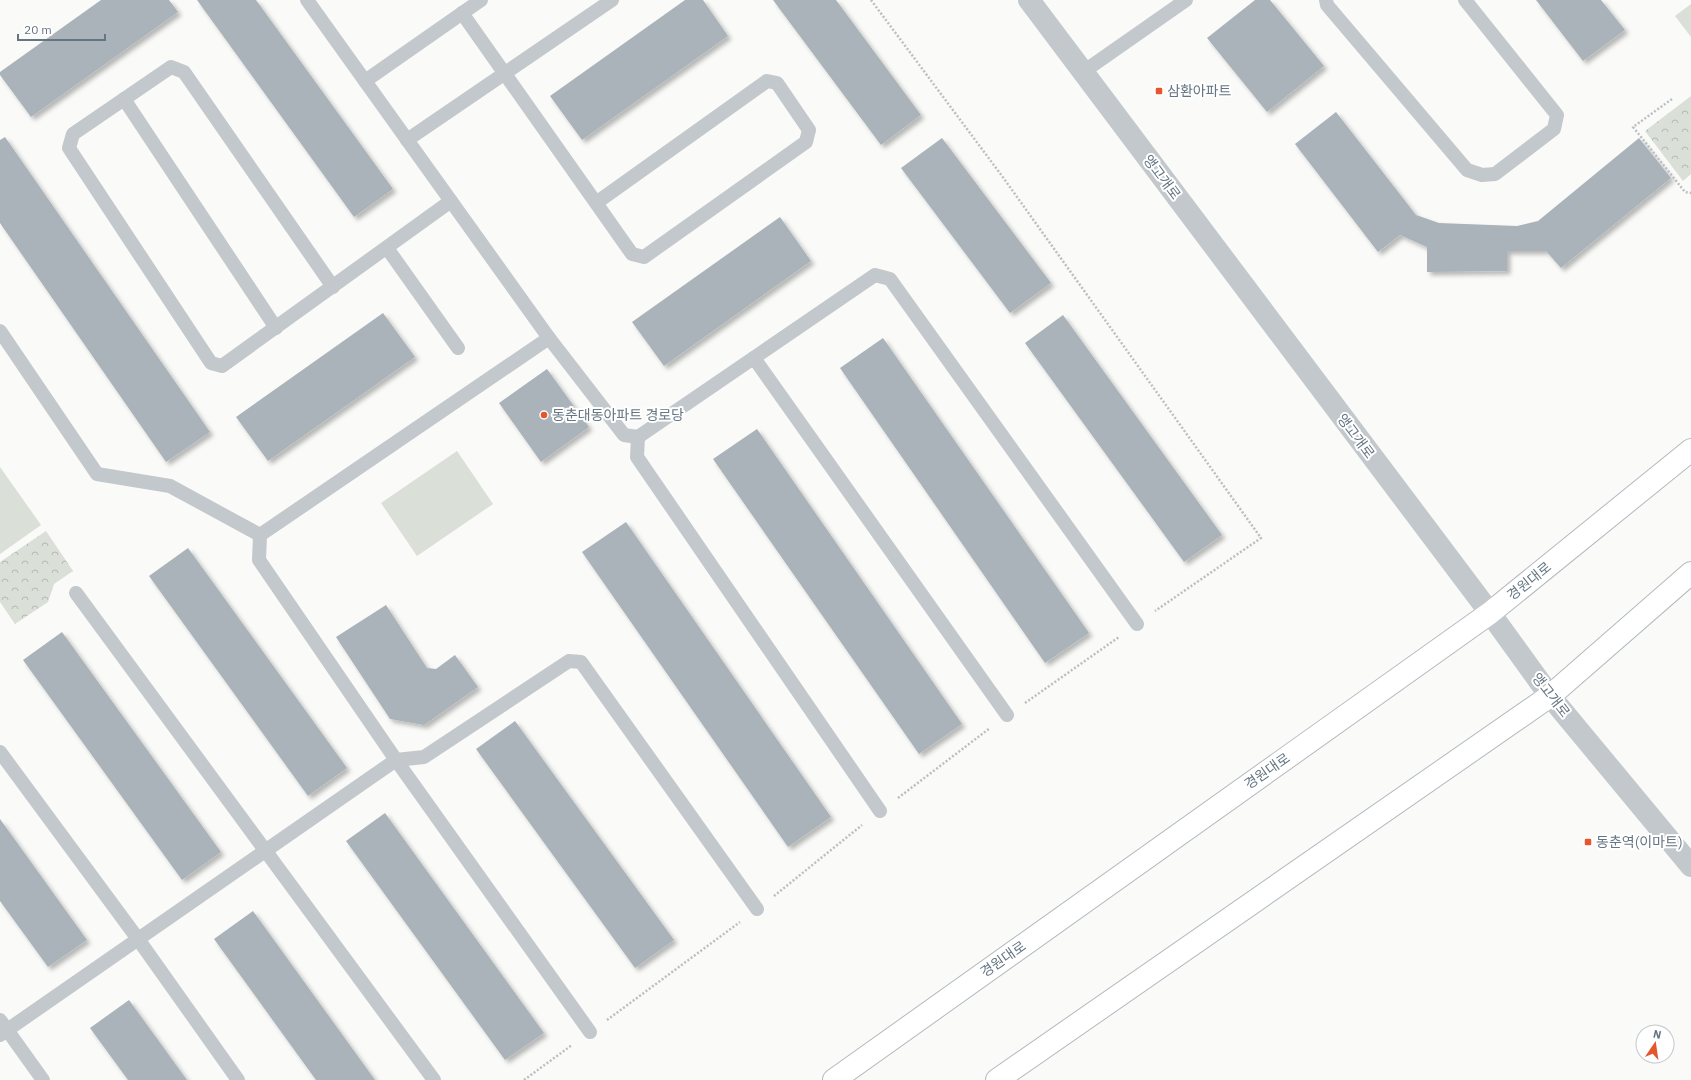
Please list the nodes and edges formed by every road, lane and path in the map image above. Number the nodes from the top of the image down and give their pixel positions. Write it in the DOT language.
graph roads {
  1 [pos="307,0"];
  2 [pos="481,0"];
  3 [pos="612,0"];
  4 [pos="871,0"];
  5 [pos="1029,0"];
  6 [pos="1186,0"];
  7 [pos="1326,0"];
  8 [pos="1465,0"];
  9 [pos="462,13"];
  10 [pos="1083,72"];
  11 [pos="504,74"];
  12 [pos="365,81"];
  13 [pos="124,99"];
  14 [pos="1672,99"];
  15 [pos="408,140"];
  16 [pos="1691,193"];
  17 [pos="451,201"];
  18 [pos="596,203"];
  19 [pos="386,248"];
  20 [pos="333,287"];
  21 [pos="276,328"];
  22 [pos="0,332"];
  23 [pos="549,338"];
  24 [pos="458,348"];
  25 [pos="754,358"];
  26 [pos="638,437"];
  27 [pos="1691,450"];
  28 [pos="260,535"];
  29 [pos="1691,573"];
  30 [pos="76,593"];
  31 [pos="1490,613"];
  32 [pos="1137,624"];
  33 [pos="1550,696"];
  34 [pos="1007,715"];
  35 [pos="0,752"];
  36 [pos="396,760"];
  37 [pos="880,812"];
  38 [pos="265,851"];
  39 [pos="1691,866"];
  40 [pos="757,909"];
  41 [pos="138,939"];
  42 [pos="2,1028"];
  43 [pos="590,1032"];
  44 [pos="43,1080"];
  45 [pos="238,1080"];
  46 [pos="434,1080"];
  47 [pos="524,1080"];
  48 [pos="834,1080"];
  49 [pos="996,1080"];
  1 -- 12 [label="lane"];
  2 -- 9 [label="lane"];
  3 -- 11 [label="lane"];
  4 -- 32 [label="path"];
  5 -- 10 [label="street, 앵고개로"];
  6 -- 10 [label="lane"];
  7 -- 8 [label="lane"];
  9 -- 11 [label="lane"];
  9 -- 12 [label="lane"];
  10 -- 31 [label="street, 앵고개로"];
  11 -- 15 [label="lane"];
  11 -- 18 [label="lane"];
  12 -- 15 [label="lane"];
  13 -- 20 [label="lane"];
  13 -- 21 [label="lane"];
  13 -- 21 [label="lane"];
  14 -- 16 [label="path"];
  15 -- 17 [label="lane"];
  17 -- 19 [label="lane"];
  17 -- 23 [label="lane"];
  18 -- 18 [label="lane"];
  19 -- 20 [label="lane"];
  19 -- 24 [label="lane"];
  20 -- 21 [label="lane"];
  22 -- 28 [label="lane"];
  23 -- 26 [label="lane"];
  23 -- 28 [label="lane"];
  25 -- 26 [label="lane"];
  25 -- 32 [label="lane"];
  25 -- 34 [label="lane"];
  26 -- 37 [label="lane"];
  27 -- 31 [label="main road, 경원대로"];
  28 -- 36 [label="lane"];
  29 -- 33 [label="main road"];
  30 -- 38 [label="lane"];
  31 -- 33 [label="street, 앵고개로"];
  31 -- 48 [label="main road, 경원대로"];
  32 -- 34 [label="path"];
  33 -- 39 [label="street, 앵고개로"];
  33 -- 49 [label="main road"];
  34 -- 37 [label="path"];
  35 -- 41 [label="lane"];
  36 -- 38 [label="lane"];
  36 -- 40 [label="lane"];
  36 -- 43 [label="lane"];
  37 -- 40 [label="path"];
  38 -- 41 [label="lane"];
  38 -- 46 [label="lane"];
  40 -- 43 [label="path"];
  41 -- 42 [label="lane"];
  41 -- 45 [label="lane"];
  42 -- 44 [label="lane"];
  43 -- 47 [label="path"];
}
